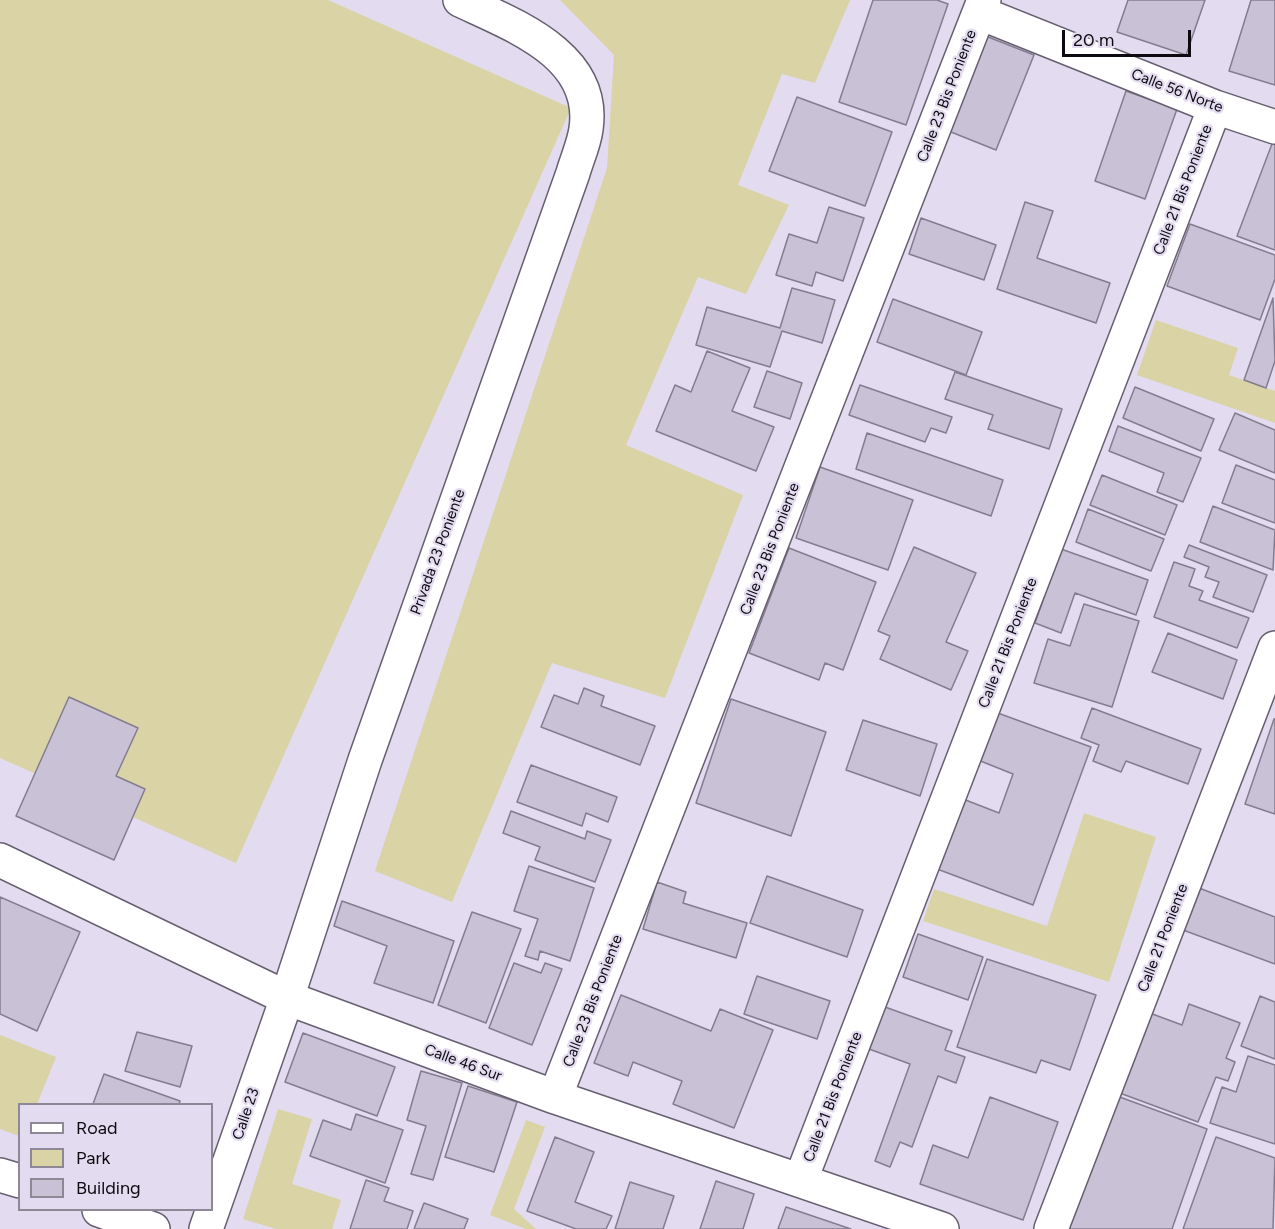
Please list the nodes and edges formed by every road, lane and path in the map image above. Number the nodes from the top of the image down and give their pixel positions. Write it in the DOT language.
graph roads {
  1 [pos="460,0"];
  2 [pos="982,6"];
  3 [pos="1215,107"];
  4 [pos="1275,127"];
  5 [pos="1275,648"];
  6 [pos="0,860"];
  7 [pos="287,998"];
  8 [pos="555,1097"];
  9 [pos="0,1174"];
  10 [pos="801,1179"];
  11 [pos="18,1180"];
  12 [pos="213,1209"];
  13 [pos="104,1211"];
  14 [pos="212,1211"];
  15 [pos="153,1229"];
  16 [pos="206,1229"];
  17 [pos="942,1229"];
  18 [pos="1052,1229"];
  1 -- 7 [label="street, Privada 23 Poniente"];
  2 -- 3 [label="street, Calle 56 Norte"];
  2 -- 8 [label="street, Calle 23 Bis Poniente"];
  3 -- 4 [label="street, Calle 56 Norte"];
  3 -- 10 [label="street, Calle 21 Bis Poniente"];
  5 -- 18 [label="street, Calle 21 Poniente"];
  6 -- 7 [label="street, Calle 46 Sur"];
  7 -- 8 [label="street, Calle 46 Sur"];
  7 -- 12 [label="street, Calle 23"];
  8 -- 10 [label="street, Calle 46 Sur"];
  9 -- 11 [label="street"];
  10 -- 17 [label="street, Calle 46 Sur"];
  13 -- 15 [label="street"];
  14 -- 16 [label="street, Calle 23"];
}
